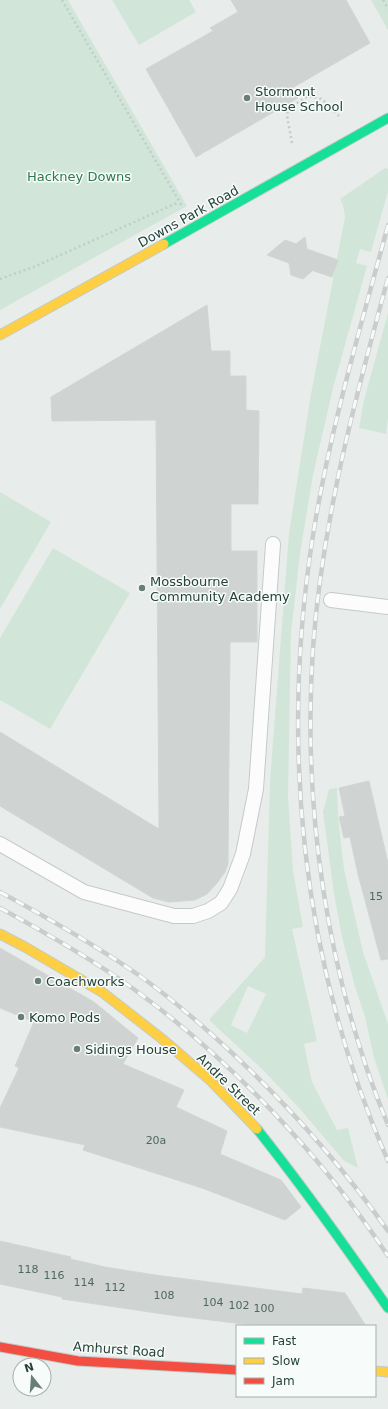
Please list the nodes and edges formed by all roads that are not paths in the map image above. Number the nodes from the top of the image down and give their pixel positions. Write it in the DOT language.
graph roads {
  1 [pos="388,118"];
  2 [pos="0,335"];
  3 [pos="273,544"];
  4 [pos="331,600"];
  5 [pos="388,606"];
  6 [pos="0,844"];
  7 [pos="0,934"];
  8 [pos="388,1308"];
  9 [pos="0,1347"];
  10 [pos="236,1370"];
  11 [pos="376,1371"];
  12 [pos="388,1372"];
  1 -- 2 [label="street, Downs Park Road"];
  3 -- 6 [label="lane"];
  4 -- 5 [label="lane"];
  7 -- 8 [label="street, Andre Street"];
  9 -- 10 [label="street, Amhurst Road"];
  11 -- 12 [label="street"];
}
